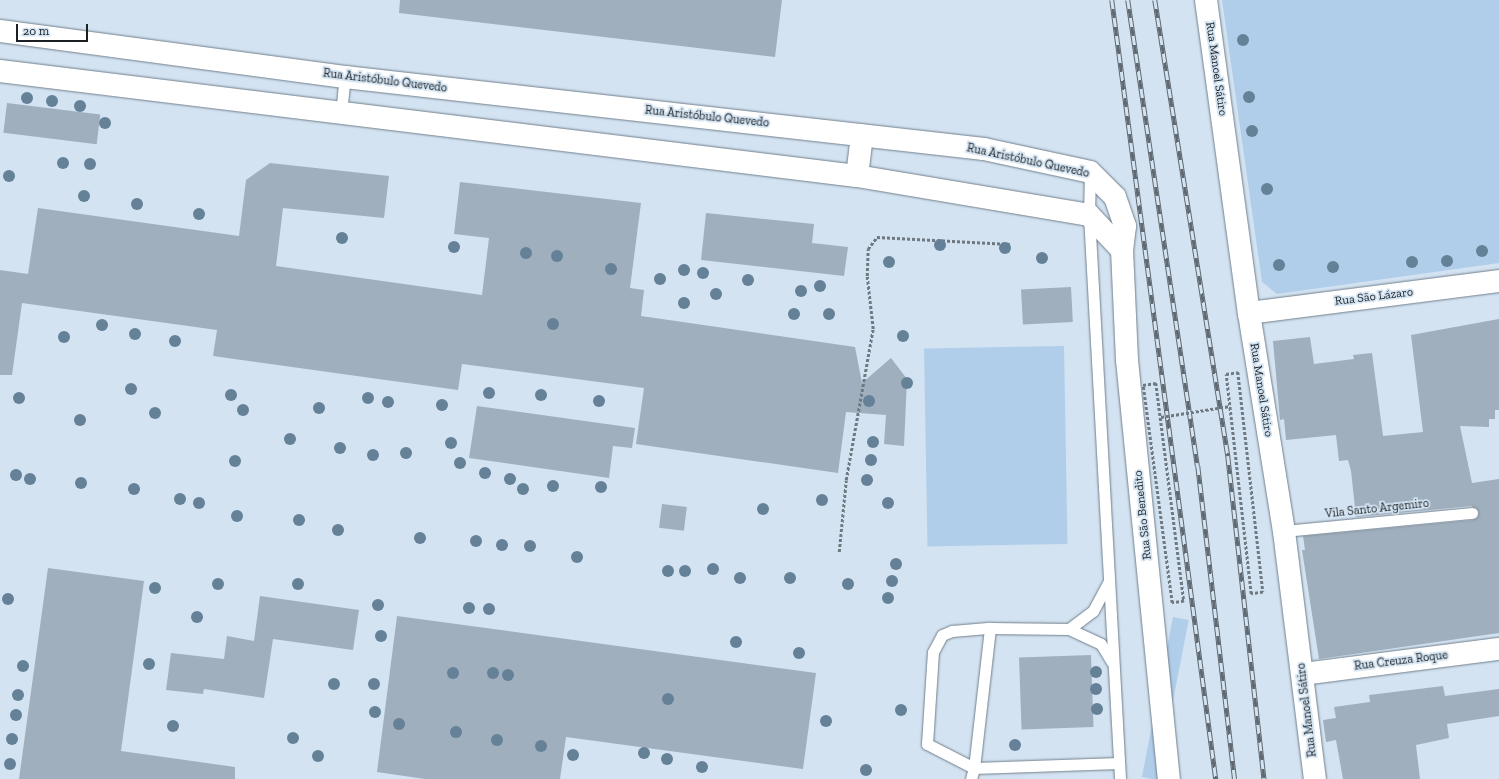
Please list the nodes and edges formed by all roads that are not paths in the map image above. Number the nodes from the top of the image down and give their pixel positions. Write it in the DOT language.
graph roads {
  1 [pos="1206,0"];
  2 [pos="0,31"];
  3 [pos="0,71"];
  4 [pos="345,77"];
  5 [pos="341,113"];
  6 [pos="862,135"];
  7 [pos="1090,172"];
  8 [pos="857,176"];
  9 [pos="1089,214"];
  10 [pos="1122,250"];
  11 [pos="1499,281"];
  12 [pos="1249,313"];
  13 [pos="1472,513"];
  14 [pos="1284,531"];
  15 [pos="1109,581"];
  16 [pos="990,628"];
  17 [pos="1069,629"];
  18 [pos="1499,649"];
  19 [pos="1114,666"];
  20 [pos="1303,674"];
  21 [pos="1119,763"];
  22 [pos="972,774"];
  23 [pos="1120,779"];
  24 [pos="1169,779"];
  25 [pos="1315,779"];
  1 -- 12 [label="street, Rua Manoel Sátiro"];
  2 -- 4 [label="street, Rua Aristóbulo Quevedo"];
  3 -- 5 [label="street"];
  4 -- 5 [label="lane"];
  4 -- 6 [label="street, Rua Aristóbulo Quevedo"];
  5 -- 8 [label="street"];
  6 -- 7 [label="street, Rua Aristóbulo Quevedo"];
  6 -- 8 [label="street"];
  7 -- 9 [label="lane"];
  7 -- 10 [label="street, Rua Aristóbulo Quevedo"];
  8 -- 9 [label="street"];
  9 -- 10 [label="street"];
  9 -- 15 [label="lane"];
  10 -- 24 [label="street, Rua São Benedito"];
  11 -- 12 [label="street, Rua São Lázaro"];
  12 -- 14 [label="street, Rua Manoel Sátiro"];
  13 -- 14 [label="lane, Vila Santo Argemiro"];
  14 -- 20 [label="street, Rua Manoel Sátiro"];
  15 -- 17 [label="lane"];
  15 -- 19 [label="lane"];
  16 -- 17 [label="lane"];
  16 -- 22 [label="lane"];
  16 -- 22 [label="lane"];
  17 -- 19 [label="lane"];
  18 -- 20 [label="street, Rua Creuza Roque"];
  19 -- 21 [label="lane"];
  20 -- 25 [label="street, Rua Manoel Sátiro"];
  21 -- 22 [label="lane"];
  21 -- 23 [label="lane"];
}
